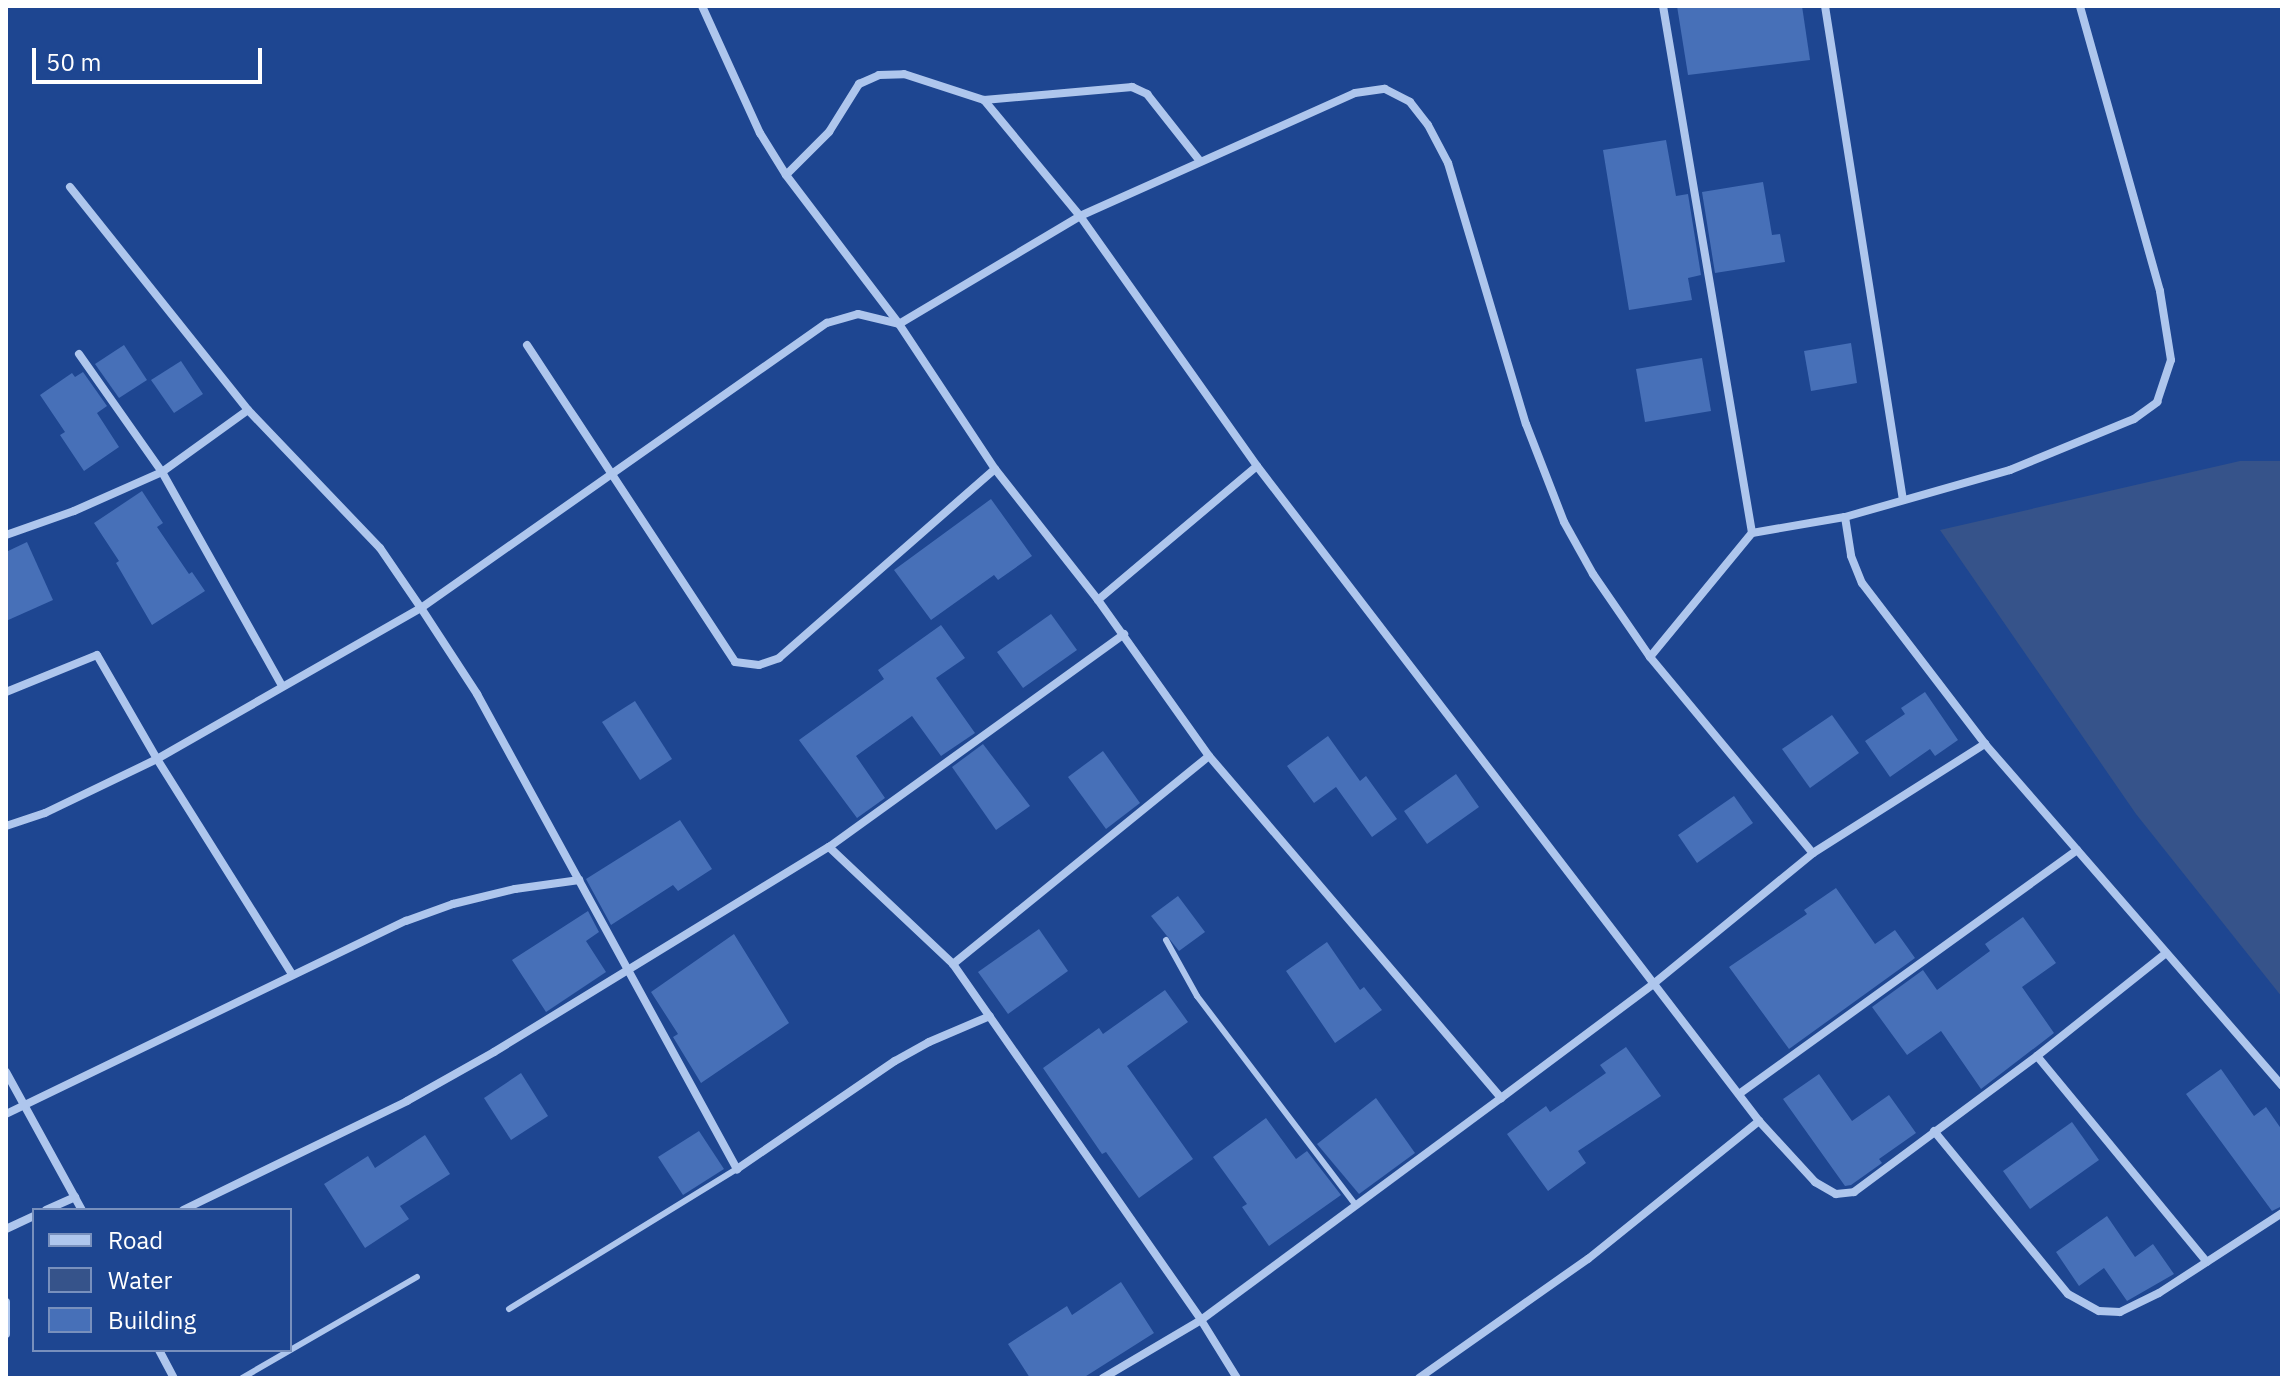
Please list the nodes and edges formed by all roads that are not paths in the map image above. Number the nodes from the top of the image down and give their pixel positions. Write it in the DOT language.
graph roads {
  1 [pos="702,6"];
  2 [pos="1663,6"];
  3 [pos="1825,6"];
  4 [pos="2080,6"];
  5 [pos="984,100"];
  6 [pos="1200,161"];
  7 [pos="786,175"];
  8 [pos="70,187"];
  9 [pos="1080,216"];
  10 [pos="899,324"];
  11 [pos="527,345"];
  12 [pos="79,354"];
  13 [pos="248,410"];
  14 [pos="1257,466"];
  15 [pos="995,469"];
  16 [pos="162,472"];
  17 [pos="610,475"];
  18 [pos="1903,500"];
  19 [pos="1845,517"];
  20 [pos="1752,533"];
  21 [pos="6,535"];
  22 [pos="1098,600"];
  23 [pos="421,608"];
  24 [pos="1124,634"];
  25 [pos="1650,657"];
  26 [pos="282,686"];
  27 [pos="6,692"];
  28 [pos="1985,744"];
  29 [pos="1209,756"];
  30 [pos="157,759"];
  31 [pos="6,826"];
  32 [pos="829,847"];
  33 [pos="2077,850"];
  34 [pos="1813,853"];
  35 [pos="579,880"];
  36 [pos="1166,940"];
  37 [pos="2166,953"];
  38 [pos="953,964"];
  39 [pos="629,969"];
  40 [pos="292,974"];
  41 [pos="1652,985"];
  42 [pos="990,1016"];
  43 [pos="2037,1056"];
  44 [pos="6,1072"];
  45 [pos="2282,1086"];
  46 [pos="1739,1094"];
  47 [pos="1501,1098"];
  48 [pos="25,1107"];
  49 [pos="6,1114"];
  50 [pos="1759,1121"];
  51 [pos="1934,1131"];
  52 [pos="737,1169"];
  53 [pos="75,1197"];
  54 [pos="1355,1204"];
  55 [pos="50,1208"];
  56 [pos="81,1208"];
  57 [pos="187,1208"];
  58 [pos="2282,1213"];
  59 [pos="32,1217"];
  60 [pos="6,1229"];
  61 [pos="2207,1262"];
  62 [pos="417,1277"];
  63 [pos="6,1302"];
  64 [pos="509,1309"];
  65 [pos="1201,1320"];
  66 [pos="6,1334"];
  67 [pos="292,1349"];
  68 [pos="160,1352"];
  69 [pos="287,1352"];
  70 [pos="174,1378"];
  71 [pos="242,1378"];
  72 [pos="1103,1378"];
  73 [pos="1237,1378"];
  74 [pos="1419,1378"];
  1 -- 7 [label="street"];
  2 -- 20 [label="street"];
  3 -- 18 [label="street"];
  4 -- 18 [label="street"];
  5 -- 6 [label="street"];
  5 -- 7 [label="street"];
  5 -- 9 [label="street"];
  6 -- 9 [label="street"];
  6 -- 25 [label="street"];
  7 -- 10 [label="street"];
  8 -- 13 [label="street"];
  9 -- 10 [label="street"];
  9 -- 14 [label="street"];
  10 -- 15 [label="street"];
  10 -- 17 [label="street"];
  11 -- 17 [label="street"];
  12 -- 16 [label="street"];
  13 -- 16 [label="street"];
  13 -- 23 [label="street"];
  14 -- 22 [label="street"];
  14 -- 41 [label="street"];
  15 -- 17 [label="street"];
  15 -- 22 [label="street"];
  16 -- 21 [label="street"];
  16 -- 26 [label="street"];
  17 -- 23 [label="street"];
  18 -- 19 [label="street"];
  19 -- 20 [label="street"];
  19 -- 28 [label="street"];
  20 -- 25 [label="street"];
  22 -- 24 [label="street"];
  23 -- 26 [label="street"];
  23 -- 35 [label="street"];
  24 -- 29 [label="street"];
  24 -- 32 [label="street"];
  25 -- 34 [label="street"];
  26 -- 30 [label="street"];
  27 -- 30 [label="street"];
  28 -- 33 [label="street"];
  28 -- 34 [label="street"];
  29 -- 38 [label="street"];
  29 -- 47 [label="street"];
  30 -- 31 [label="street"];
  30 -- 40 [label="street"];
  32 -- 38 [label="street"];
  32 -- 39 [label="street"];
  33 -- 37 [label="street"];
  33 -- 46 [label="street"];
  34 -- 41 [label="street"];
  35 -- 39 [label="street"];
  35 -- 40 [label="street"];
  36 -- 54 [label="lane"];
  37 -- 43 [label="street"];
  37 -- 45 [label="street"];
  38 -- 42 [label="street"];
  39 -- 52 [label="street"];
  39 -- 57 [label="street"];
  40 -- 48 [label="street"];
  41 -- 46 [label="street"];
  41 -- 47 [label="street"];
  42 -- 52 [label="street"];
  42 -- 65 [label="street"];
  43 -- 51 [label="street"];
  43 -- 61 [label="street"];
  44 -- 48 [label="street"];
  46 -- 50 [label="street"];
  47 -- 54 [label="street"];
  48 -- 49 [label="street"];
  48 -- 53 [label="street"];
  50 -- 51 [label="street"];
  50 -- 74 [label="street"];
  51 -- 61 [label="street"];
  52 -- 64 [label="lane"];
  53 -- 55 [label="street"];
  53 -- 56 [label="street"];
  54 -- 65 [label="street"];
  58 -- 61 [label="street"];
  59 -- 60 [label="street"];
  62 -- 67 [label="lane"];
  63 -- 66 [label="street"];
  65 -- 72 [label="street"];
  65 -- 73 [label="street"];
  68 -- 70 [label="street"];
  69 -- 71 [label="lane"];
}
